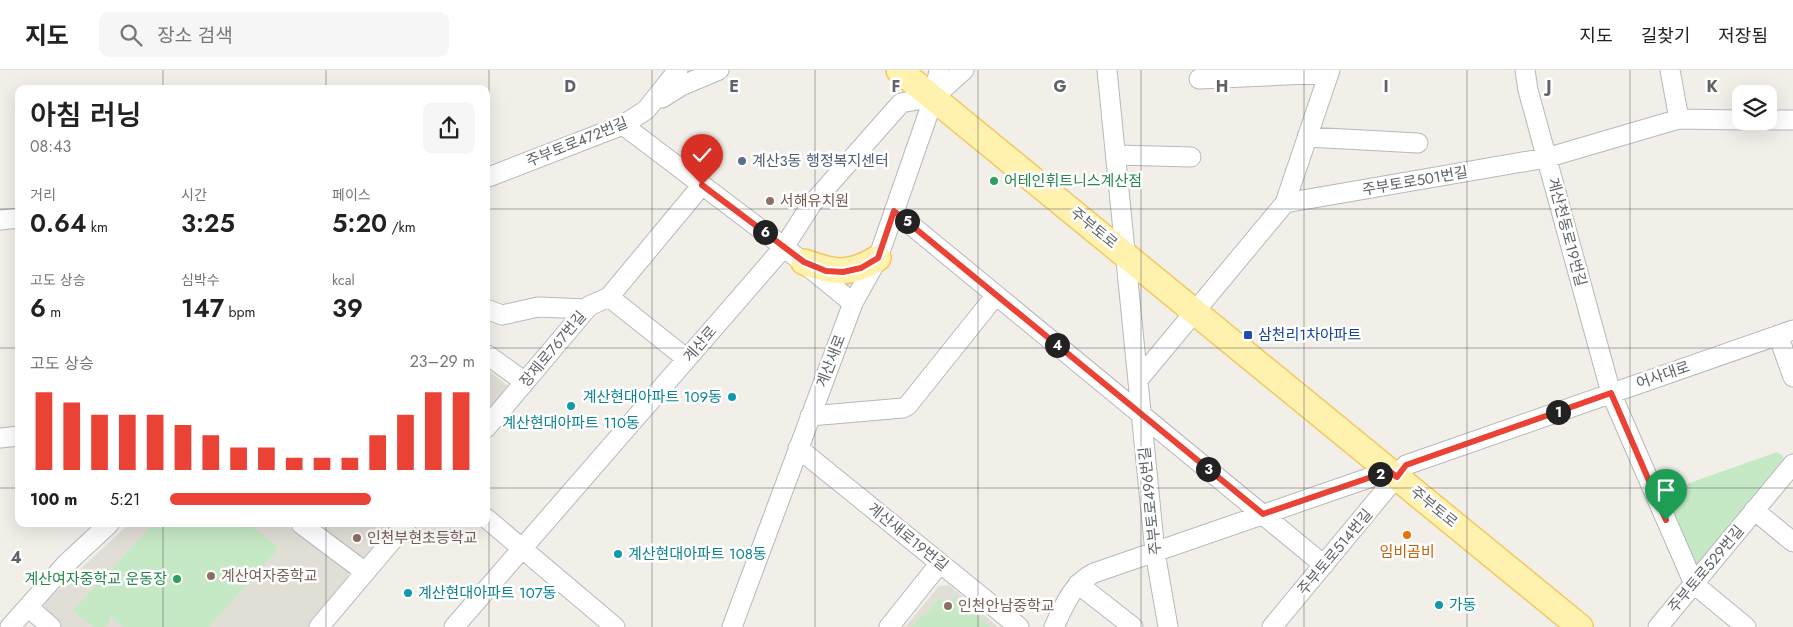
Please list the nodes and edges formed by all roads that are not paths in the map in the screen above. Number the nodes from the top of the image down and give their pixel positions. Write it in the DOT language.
graph roads {
  1 [pos="678,70"];
  2 [pos="719,70"];
  3 [pos="899,70"];
  4 [pos="939,70"];
  5 [pos="964,70"];
  6 [pos="1107,70"];
  7 [pos="1525,70"];
  8 [pos="1670,70"];
  9 [pos="1329,72"];
  10 [pos="1199,79"];
  11 [pos="934,97"];
  12 [pos="651,104"];
  13 [pos="1679,119"];
  14 [pos="1732,120"];
  15 [pos="1777,120"];
  16 [pos="1793,120"];
  17 [pos="623,125"];
  18 [pos="1307,137"];
  19 [pos="1418,143"];
  20 [pos="1116,155"];
  21 [pos="1191,157"];
  22 [pos="1546,158"];
  23 [pos="490,176"];
  24 [pos="702,185"];
  25 [pos="1285,204"];
  26 [pos="894,211"];
  27 [pos="15,218"];
  28 [pos="0,220"];
  29 [pos="784,247"];
  30 [pos="1126,254"];
  31 [pos="878,258"];
  32 [pos="804,262"];
  33 [pos="996,295"];
  34 [pos="609,297"];
  35 [pos="853,303"];
  36 [pos="587,309"];
  37 [pos="490,310"];
  38 [pos="1195,311"];
  39 [pos="1786,332"];
  40 [pos="490,357"];
  41 [pos="687,359"];
  42 [pos="1793,377"];
  43 [pos="1138,380"];
  44 [pos="525,382"];
  45 [pos="1611,393"];
  46 [pos="1141,414"];
  47 [pos="810,416"];
  48 [pos="490,423"];
  49 [pos="15,436"];
  50 [pos="0,438"];
  51 [pos="798,448"];
  52 [pos="1793,464"];
  53 [pos="1393,474"];
  54 [pos="1754,510"];
  55 [pos="1263,514"];
  56 [pos="490,521"];
  57 [pos="106,527"];
  58 [pos="305,527"];
  59 [pos="403,527"];
  60 [pos="1793,542"];
  61 [pos="522,548"];
  62 [pos="1155,552"];
  63 [pos="940,563"];
  64 [pos="1324,565"];
  65 [pos="365,572"];
  66 [pos="1078,584"];
  67 [pos="1694,584"];
  68 [pos="28,607"];
  69 [pos="10,627"];
  70 [pos="51,627"];
  71 [pos="319,627"];
  72 [pos="454,627"];
  73 [pos="615,627"];
  74 [pos="732,627"];
  75 [pos="888,627"];
  76 [pos="1019,627"];
  77 [pos="1054,627"];
  78 [pos="1133,627"];
  79 [pos="1168,627"];
  80 [pos="1272,627"];
  81 [pos="1580,627"];
  82 [pos="1658,627"];
  83 [pos="1746,627"];
  1 -- 12 [label="street, 주부토로472번길"];
  2 -- 12 [label="street"];
  3 -- 11 [label="main road, 주부토로"];
  4 -- 11 [label="street"];
  5 -- 11 [label="street"];
  6 -- 20 [label="street, 주부토로496번길"];
  7 -- 22 [label="street, 계산천동로19번길"];
  8 -- 13 [label="street"];
  9 -- 10 [label="street"];
  9 -- 18 [label="street"];
  11 -- 26 [label="street, 계산새로"];
  11 -- 29 [label="street, 계산로"];
  11 -- 30 [label="main road, 주부토로"];
  12 -- 17 [label="street, 주부토로472번길"];
  13 -- 14 [label="street, 주부토로501번길"];
  13 -- 22 [label="street, 주부토로501번길"];
  15 -- 16 [label="street"];
  17 -- 23 [label="street, 주부토로472번길"];
  17 -- 24 [label="street"];
  18 -- 19 [label="street"];
  18 -- 25 [label="street"];
  20 -- 21 [label="street"];
  20 -- 30 [label="street, 주부토로496번길"];
  22 -- 25 [label="street, 주부토로501번길"];
  22 -- 45 [label="street, 계산천동로19번길"];
  24 -- 29 [label="street"];
  24 -- 34 [label="street, 장제로767번길"];
  25 -- 38 [label="street"];
  26 -- 31 [label="street, 계산새로"];
  26 -- 33 [label="street"];
  27 -- 28 [label="street"];
  29 -- 32 [label="street"];
  29 -- 41 [label="street, 계산로"];
  30 -- 38 [label="main road, 주부토로"];
  30 -- 43 [label="street, 주부토로496번길"];
  31 -- 32 [label="main road"];
  31 -- 35 [label="street, 계산새로"];
  32 -- 35 [label="street"];
  33 -- 46 [label="street"];
  33 -- 47 [label="street"];
  34 -- 36 [label="street, 장제로767번길"];
  34 -- 41 [label="street"];
  35 -- 47 [label="street, 계산새로"];
  36 -- 37 [label="street"];
  36 -- 44 [label="street, 장제로767번길"];
  38 -- 43 [label="street"];
  38 -- 53 [label="main road, 주부토로"];
  39 -- 42 [label="street"];
  39 -- 45 [label="street, 어사대로"];
  40 -- 44 [label="street"];
  41 -- 61 [label="street, 계산로"];
  43 -- 46 [label="street, 주부토로496번길"];
  44 -- 48 [label="street, 장제로767번길"];
  45 -- 53 [label="street, 어사대로"];
  45 -- 67 [label="street, 계산천동로19번길"];
  46 -- 55 [label="street"];
  46 -- 62 [label="street, 주부토로496번길"];
  47 -- 51 [label="street, 계산새로"];
  49 -- 50 [label="street"];
  51 -- 63 [label="street, 계산새로19번길"];
  51 -- 74 [label="street, 계산새로"];
  52 -- 54 [label="street, 주부토로529번길"];
  53 -- 55 [label="street"];
  53 -- 64 [label="street, 주부토로514번길"];
  53 -- 81 [label="main road, 주부토로"];
  54 -- 60 [label="street, 주부토로529번길"];
  54 -- 67 [label="street, 주부토로529번길"];
  55 -- 62 [label="street"];
  55 -- 64 [label="street"];
  56 -- 61 [label="street"];
  57 -- 68 [label="street"];
  58 -- 65 [label="street"];
  59 -- 65 [label="street"];
  61 -- 72 [label="street, 계산로"];
  61 -- 73 [label="street"];
  62 -- 66 [label="street"];
  62 -- 79 [label="street, 주부토로496번길"];
  63 -- 75 [label="street"];
  63 -- 76 [label="street, 계산새로19번길"];
  64 -- 80 [label="street, 주부토로514번길"];
  65 -- 71 [label="street"];
  66 -- 77 [label="street"];
  66 -- 78 [label="street"];
  67 -- 82 [label="street, 주부토로529번길"];
  67 -- 83 [label="street"];
  68 -- 69 [label="street"];
  68 -- 70 [label="street"];
}
